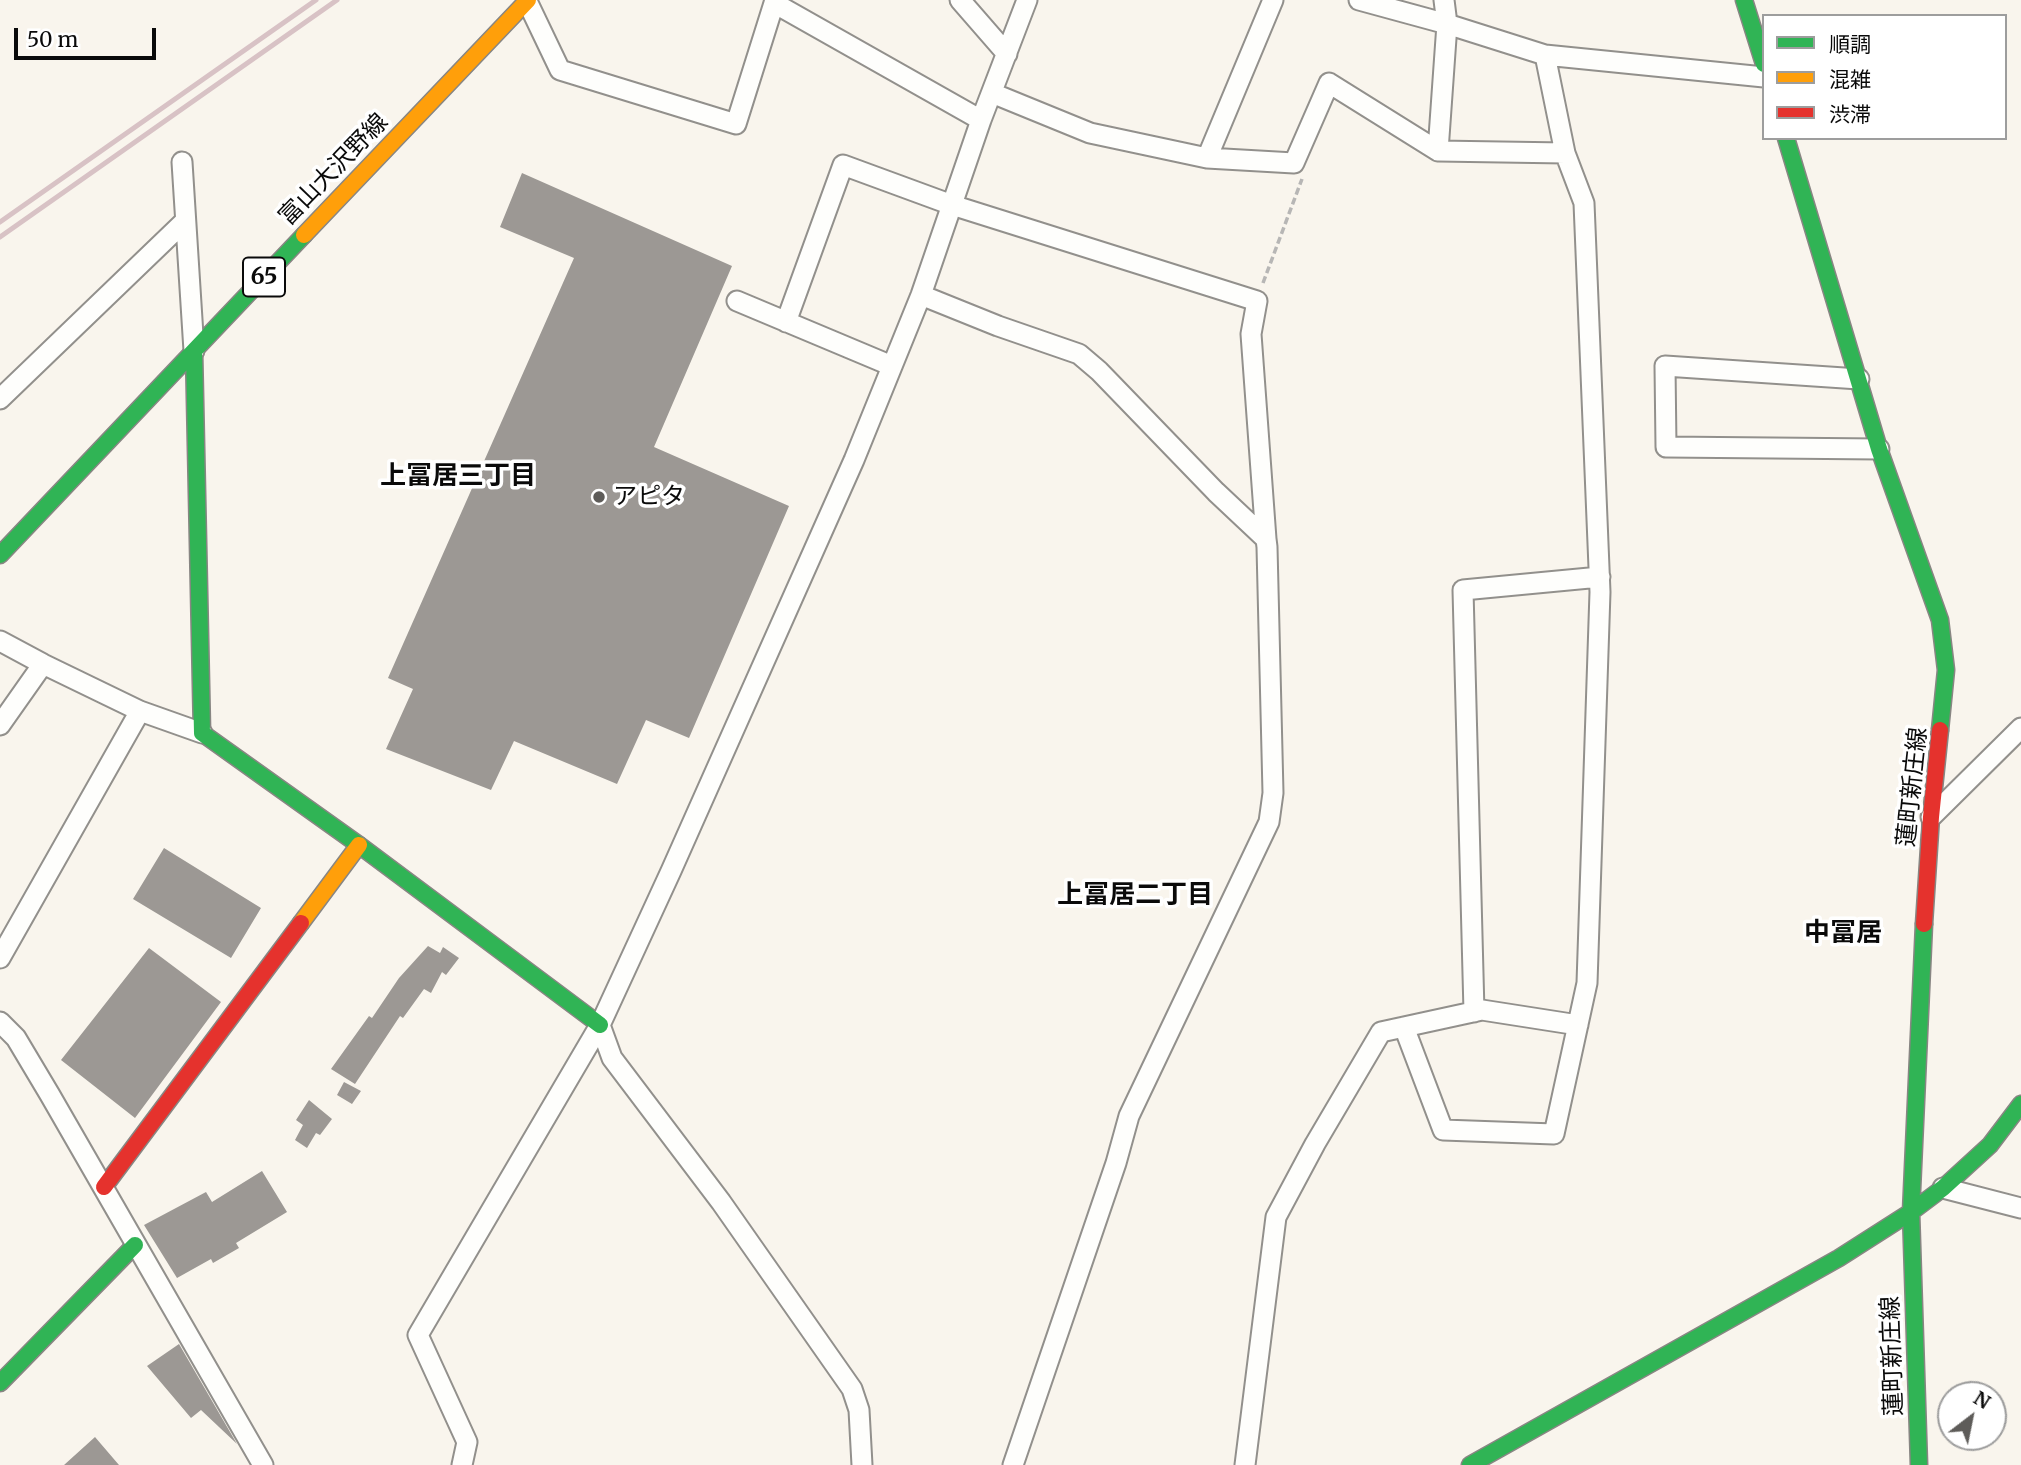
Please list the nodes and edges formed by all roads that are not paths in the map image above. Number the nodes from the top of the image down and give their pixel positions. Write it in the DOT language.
graph roads {
  1 [pos="960,0"];
  2 [pos="1027,0"];
  3 [pos="1273,0"];
  4 [pos="1359,0"];
  5 [pos="1444,0"];
  6 [pos="1744,0"];
  7 [pos="528,1"];
  8 [pos="774,1"];
  9 [pos="1447,23"];
  10 [pos="1007,54"];
  11 [pos="1545,55"];
  12 [pos="1762,58"];
  13 [pos="1762,77"];
  14 [pos="992,93"];
  15 [pos="981,120"];
  16 [pos="1787,140"];
  17 [pos="1438,151"];
  18 [pos="1565,153"];
  19 [pos="1207,158"];
  20 [pos="182,162"];
  21 [pos="952,205"];
  22 [pos="185,221"];
  23 [pos="921,295"];
  24 [pos="737,301"];
  25 [pos="786,322"];
  26 [pos="194,351"];
  27 [pos="892,366"];
  28 [pos="1859,379"];
  29 [pos="0,399"];
  30 [pos="1879,449"];
  31 [pos="1266,540"];
  32 [pos="0,555"];
  33 [pos="1600,577"];
  34 [pos="0,641"];
  35 [pos="43,664"];
  36 [pos="140,711"];
  37 [pos="0,725"];
  38 [pos="2021,728"];
  39 [pos="202,733"];
  40 [pos="1931,817"];
  41 [pos="359,845"];
  42 [pos="0,958"];
  43 [pos="1474,1012"];
  44 [pos="0,1022"];
  45 [pos="600,1025"];
  46 [pos="1578,1025"];
  47 [pos="1404,1027"];
  48 [pos="2021,1104"];
  49 [pos="104,1187"];
  50 [pos="1943,1188"];
  51 [pos="2021,1208"];
  52 [pos="1911,1212"];
  53 [pos="135,1245"];
  54 [pos="0,1383"];
  55 [pos="263,1465"];
  56 [pos="463,1465"];
  57 [pos="862,1465"];
  58 [pos="1013,1465"];
  59 [pos="1245,1465"];
  60 [pos="1470,1465"];
  61 [pos="1919,1465"];
  1 -- 10 [label="street"];
  2 -- 10 [label="street"];
  3 -- 19 [label="street"];
  4 -- 9 [label="street"];
  5 -- 9 [label="street"];
  6 -- 12 [label="main road"];
  7 -- 8 [label="street"];
  7 -- 26 [label="main road, 富山大沢野線 / 65"];
  8 -- 15 [label="street"];
  9 -- 11 [label="street"];
  9 -- 17 [label="street"];
  10 -- 14 [label="street"];
  11 -- 13 [label="street"];
  11 -- 18 [label="street"];
  14 -- 15 [label="street"];
  14 -- 19 [label="street"];
  15 -- 21 [label="street"];
  16 -- 28 [label="main road, 蓮町新庄線"];
  17 -- 18 [label="street"];
  17 -- 19 [label="street"];
  18 -- 33 [label="street"];
  20 -- 22 [label="street"];
  21 -- 23 [label="street"];
  21 -- 25 [label="street"];
  21 -- 31 [label="street"];
  22 -- 26 [label="street"];
  22 -- 29 [label="street"];
  23 -- 27 [label="street"];
  23 -- 31 [label="street"];
  24 -- 25 [label="street"];
  25 -- 27 [label="street"];
  26 -- 32 [label="main road, 富山大沢野線 / 65"];
  26 -- 39 [label="main road"];
  27 -- 45 [label="street"];
  28 -- 30 [label="main road, 蓮町新庄線"];
  28 -- 30 [label="street"];
  30 -- 40 [label="main road, 蓮町新庄線"];
  31 -- 58 [label="street"];
  33 -- 43 [label="street"];
  33 -- 46 [label="street"];
  34 -- 35 [label="street"];
  35 -- 36 [label="street"];
  35 -- 37 [label="street"];
  36 -- 39 [label="street"];
  36 -- 42 [label="street"];
  38 -- 40 [label="street"];
  39 -- 41 [label="main road"];
  40 -- 52 [label="main road, 蓮町新庄線"];
  41 -- 45 [label="main road"];
  41 -- 49 [label="main road"];
  43 -- 46 [label="street"];
  43 -- 47 [label="street"];
  44 -- 49 [label="street"];
  45 -- 56 [label="street"];
  45 -- 57 [label="street"];
  46 -- 47 [label="street"];
  47 -- 59 [label="street"];
  48 -- 50 [label="main road"];
  49 -- 53 [label="street"];
  50 -- 51 [label="street"];
  50 -- 52 [label="main road"];
  52 -- 60 [label="main road"];
  52 -- 61 [label="main road, 蓮町新庄線"];
  53 -- 54 [label="main road"];
  53 -- 55 [label="street"];
}
